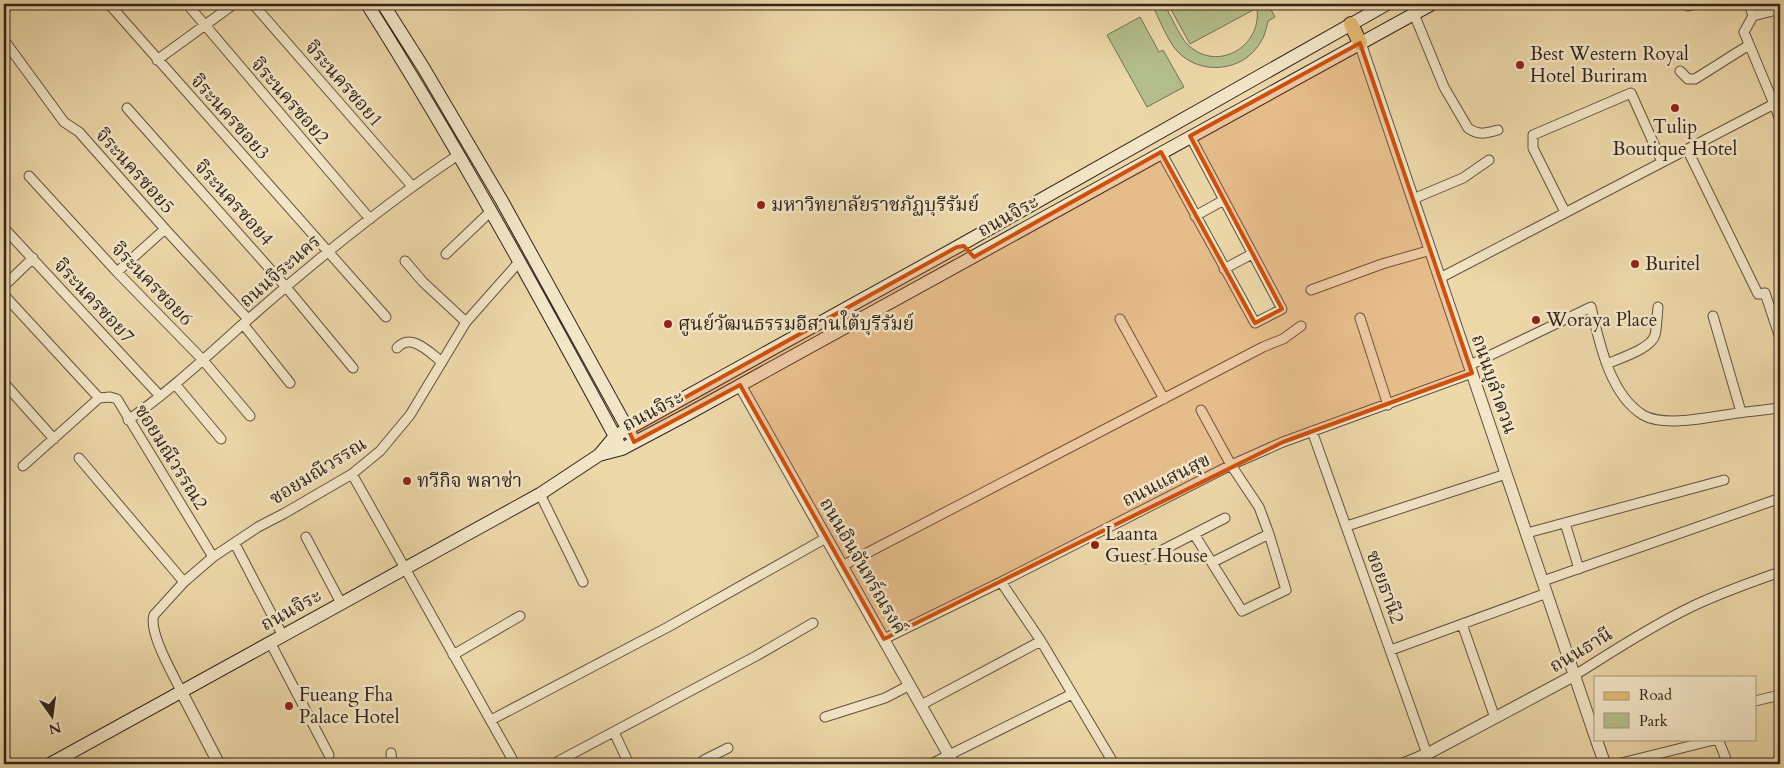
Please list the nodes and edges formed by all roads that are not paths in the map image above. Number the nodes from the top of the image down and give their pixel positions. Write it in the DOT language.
graph roads {
  1 [pos="109,4"];
  2 [pos="187,4"];
  3 [pos="234,4"];
  4 [pos="253,4"];
  5 [pos="367,4"];
  6 [pos="383,4"];
  7 [pos="1387,4"];
  8 [pos="1432,4"];
  9 [pos="1749,4"];
  10 [pos="1780,9"];
  11 [pos="1414,14"];
  12 [pos="1753,16"];
  13 [pos="1351,24"];
  14 [pos="204,26"];
  15 [pos="4,40"];
  16 [pos="1360,42"];
  17 [pos="1749,45"];
  18 [pos="157,60"];
  19 [pos="1680,71"];
  20 [pos="1774,104"];
  21 [pos="127,108"];
  22 [pos="1780,120"];
  23 [pos="1498,130"];
  24 [pos="1190,136"];
  25 [pos="1687,149"];
  26 [pos="1161,152"];
  27 [pos="458,154"];
  28 [pos="1489,160"];
  29 [pos="1662,162"];
  30 [pos="29,176"];
  31 [pos="412,186"];
  32 [pos="1413,199"];
  33 [pos="1224,200"];
  34 [pos="490,212"];
  35 [pos="1566,212"];
  36 [pos="1196,216"];
  37 [pos="370,219"];
  38 [pos="4,228"];
  39 [pos="165,229"];
  40 [pos="973,238"];
  41 [pos="958,247"];
  42 [pos="1431,250"];
  43 [pos="327,251"];
  44 [pos="982,252"];
  45 [pos="446,254"];
  46 [pos="1252,254"];
  47 [pos="33,258"];
  48 [pos="405,261"];
  49 [pos="966,261"];
  50 [pos="519,262"];
  51 [pos="1224,269"];
  52 [pos="117,272"];
  53 [pos="1440,278"];
  54 [pos="4,286"];
  55 [pos="286,287"];
  56 [pos="1312,290"];
  57 [pos="4,295"];
  58 [pos="1658,307"];
  59 [pos="1713,316"];
  60 [pos="386,317"];
  61 [pos="1360,318"];
  62 [pos="1120,319"];
  63 [pos="246,322"];
  64 [pos="466,322"];
  65 [pos="1301,326"];
  66 [pos="1778,326"];
  67 [pos="1780,338"];
  68 [pos="397,348"];
  69 [pos="202,359"];
  70 [pos="442,362"];
  71 [pos="1607,364"];
  72 [pos="353,368"];
  73 [pos="1471,369"];
  74 [pos="4,383"];
  75 [pos="290,383"];
  76 [pos="175,384"];
  77 [pos="740,385"];
  78 [pos="160,396"];
  79 [pos="99,398"];
  80 [pos="1164,399"];
  81 [pos="1388,404"];
  82 [pos="1780,408"];
  83 [pos="1201,410"];
  84 [pos="1741,412"];
  85 [pos="250,416"];
  86 [pos="128,420"];
  87 [pos="628,429"];
  88 [pos="1312,431"];
  89 [pos="615,436"];
  90 [pos="54,439"];
  91 [pos="221,439"];
  92 [pos="634,442"];
  93 [pos="622,449"];
  94 [pos="599,455"];
  95 [pos="79,458"];
  96 [pos="1231,465"];
  97 [pos="23,466"];
  98 [pos="352,474"];
  99 [pos="1506,474"];
  100 [pos="1724,480"];
  101 [pos="540,494"];
  102 [pos="1774,500"];
  103 [pos="1225,518"];
  104 [pos="1565,523"];
  105 [pos="1347,526"];
  106 [pos="1527,533"];
  107 [pos="1194,534"];
  108 [pos="1269,534"];
  109 [pos="306,537"];
  110 [pos="826,538"];
  111 [pos="235,544"];
  112 [pos="214,558"];
  113 [pos="1145,559"];
  114 [pos="1213,562"];
  115 [pos="842,566"];
  116 [pos="406,568"];
  117 [pos="1579,569"];
  118 [pos="1780,572"];
  119 [pos="1543,581"];
  120 [pos="184,582"];
  121 [pos="583,582"];
  122 [pos="1001,582"];
  123 [pos="1547,593"];
  124 [pos="341,603"];
  125 [pos="520,616"];
  126 [pos="813,623"];
  127 [pos="1462,624"];
  128 [pos="283,636"];
  129 [pos="884,639"];
  130 [pos="270,642"];
  131 [pos="1042,642"];
  132 [pos="1390,650"];
  133 [pos="453,655"];
  134 [pos="1575,675"];
  135 [pos="910,685"];
  136 [pos="181,691"];
  137 [pos="1072,694"];
  138 [pos="1780,695"];
  139 [pos="1756,701"];
  140 [pos="921,706"];
  141 [pos="825,717"];
  142 [pos="1495,718"];
  143 [pos="491,720"];
  144 [pos="614,732"];
  145 [pos="1594,732"];
  146 [pos="1597,740"];
  147 [pos="1714,740"];
  148 [pos="1718,740"];
  149 [pos="728,748"];
  150 [pos="391,753"];
  151 [pos="1427,754"];
  152 [pos="328,755"];
  153 [pos="952,760"];
  154 [pos="50,764"];
  155 [pos="219,764"];
  156 [pos="392,764"];
  157 [pos="515,764"];
  158 [pos="553,764"];
  159 [pos="629,764"];
  160 [pos="700,764"];
  161 [pos="931,764"];
  162 [pos="1114,764"];
  163 [pos="1403,764"];
  164 [pos="1605,764"];
  165 [pos="1617,764"];
  166 [pos="1728,764"];
  1 -- 18 [label="street, จิระนครซอย3"];
  2 -- 14 [label="street, จิระนครซอย2"];
  3 -- 14 [label="street"];
  4 -- 31 [label="street, จิระนครซอย1"];
  5 -- 27 [label="main road"];
  6 -- 87 [label="main road"];
  7 -- 13 [label="main road, ถนนจิระ"];
  8 -- 11 [label="main road, ถนนจิระ"];
  9 -- 12 [label="street"];
  10 -- 12 [label="street"];
  11 -- 16 [label="main road, ถนนจิระ"];
  11 -- 23 [label="street"];
  12 -- 17 [label="street"];
  13 -- 16 [label="main road"];
  13 -- 40 [label="main road, ถนนจิระ"];
  14 -- 18 [label="street"];
  14 -- 37 [label="street, จิระนครซอย2"];
  15 -- 39 [label="street, จิระนครซอย5"];
  16 -- 24 [label="main road, ถนนจิระ"];
  16 -- 32 [label="street, ถนนบุลำดวน"];
  17 -- 19 [label="street"];
  17 -- 20 [label="street"];
  18 -- 43 [label="street, จิระนครซอย3"];
  20 -- 22 [label="street"];
  20 -- 25 [label="street"];
  21 -- 55 [label="street, จิระนครซอย4"];
  24 -- 26 [label="main road, ถนนจิระ"];
  24 -- 33 [label="street"];
  25 -- 29 [label="street"];
  25 -- 66 [label="street"];
  26 -- 36 [label="street"];
  26 -- 44 [label="main road, ถนนจิระ"];
  27 -- 31 [label="street, ถนนจิระนคร"];
  27 -- 34 [label="main road"];
  28 -- 32 [label="street"];
  29 -- 35 [label="street"];
  29 -- 35 [label="street"];
  30 -- 52 [label="street, จิระนครซอย6"];
  31 -- 37 [label="street, ถนนจิระนคร"];
  32 -- 42 [label="street, ถนนบุลำดวน"];
  33 -- 36 [label="street"];
  33 -- 46 [label="street"];
  34 -- 45 [label="street"];
  34 -- 50 [label="main road"];
  35 -- 53 [label="street"];
  36 -- 51 [label="street"];
  37 -- 43 [label="street, ถนนจิระนคร"];
  38 -- 47 [label="street, จิระนครซอย7"];
  39 -- 52 [label="street"];
  39 -- 63 [label="street, จิระนครซอย5"];
  40 -- 41 [label="main road, ถนนจิระ"];
  40 -- 44 [label="main road"];
  41 -- 49 [label="main road"];
  41 -- 87 [label="main road, ถนนจิระ"];
  42 -- 53 [label="street, ถนนบุลำดวน"];
  42 -- 56 [label="street"];
  43 -- 55 [label="street, ถนนจิระนคร"];
  43 -- 60 [label="street, จิระนครซอย3"];
  44 -- 49 [label="main road, ถนนจิระ"];
  46 -- 51 [label="street"];
  46 -- 51 [label="street"];
  47 -- 54 [label="street"];
  47 -- 78 [label="street, จิระนครซอย7"];
  48 -- 64 [label="street"];
  49 -- 77 [label="main road, ถนนจิระ"];
  50 -- 64 [label="street, ซอยมณีวรรณ"];
  50 -- 89 [label="main road"];
  52 -- 69 [label="street, จิระนครซอย6"];
  53 -- 73 [label="street, ถนนบุลำดวน"];
  55 -- 63 [label="street, ถนนจิระนคร"];
  55 -- 72 [label="street, จิระนครซอย4"];
  57 -- 79 [label="street"];
  58 -- 71 [label="street"];
  59 -- 84 [label="street"];
  61 -- 81 [label="street"];
  62 -- 80 [label="street"];
  63 -- 69 [label="street, ถนนจิระนคร"];
  63 -- 75 [label="street, จิระนครซอย5"];
  64 -- 70 [label="street, ซอยมณีวรรณ"];
  65 -- 80 [label="street"];
  66 -- 67 [label="street"];
  68 -- 70 [label="street"];
  69 -- 76 [label="street, ถนนจิระนคร"];
  69 -- 85 [label="street, จิระนครซอย6"];
  70 -- 98 [label="street, ซอยมณีวรรณ"];
  71 -- 73 [label="street, ถนนแสนสุข"];
  71 -- 84 [label="street"];
  73 -- 81 [label="street, ถนนแสนสุข"];
  73 -- 99 [label="street, ถนนบุลำดวน"];
  74 -- 90 [label="street"];
  76 -- 78 [label="street, ถนนจิระนคร"];
  76 -- 91 [label="street"];
  77 -- 92 [label="main road, ถนนจิระ"];
  77 -- 110 [label="street, ถนนอินจันทร์ณรงค์"];
  78 -- 86 [label="street, ถนนจิระนคร"];
  79 -- 86 [label="street, ซอยมณีวรรณ2"];
  79 -- 90 [label="street"];
  80 -- 115 [label="street"];
  81 -- 88 [label="street, ถนนแสนสุข"];
  82 -- 84 [label="street"];
  83 -- 96 [label="street"];
  86 -- 112 [label="street, ซอยมณีวรรณ2"];
  87 -- 89 [label="main road, ถนนจิระ"];
  87 -- 92 [label="main road"];
  88 -- 96 [label="street, ถนนแสนสุข"];
  88 -- 105 [label="street, ซอยธานี2"];
  89 -- 93 [label="main road"];
  89 -- 94 [label="main road, ถนนจิระ"];
  90 -- 97 [label="street"];
  92 -- 93 [label="main road, ถนนจิระ"];
  93 -- 94 [label="main road, ถนนจิระ"];
  94 -- 101 [label="main road, ถนนจิระ"];
  95 -- 120 [label="street"];
  96 -- 108 [label="street"];
  96 -- 122 [label="street, ถนนแสนสุข"];
  98 -- 111 [label="street, ซอยมณีวรรณ"];
  98 -- 116 [label="street"];
  99 -- 105 [label="street"];
  99 -- 106 [label="street, ถนนบุลำดวน"];
  100 -- 104 [label="street"];
  101 -- 116 [label="main road, ถนนจิระ"];
  101 -- 121 [label="street"];
  102 -- 117 [label="street"];
  103 -- 107 [label="street"];
  104 -- 106 [label="street"];
  104 -- 117 [label="street"];
  105 -- 132 [label="street, ซอยธานี2"];
  106 -- 119 [label="street, ถนนบุลำดวน"];
  107 -- 113 [label="street"];
  107 -- 114 [label="street"];
  108 -- 114 [label="street"];
  108 -- 114 [label="street"];
  109 -- 124 [label="street"];
  110 -- 115 [label="street, ถนนอินจันทร์ณรงค์"];
  110 -- 143 [label="street"];
  111 -- 112 [label="street, ซอยมณีวรรณ"];
  111 -- 128 [label="street"];
  112 -- 120 [label="street, ซอยมณีวรรณ"];
  115 -- 129 [label="street, ถนนอินจันทร์ณรงค์"];
  116 -- 124 [label="main road, ถนนจิระ"];
  116 -- 133 [label="street"];
  117 -- 119 [label="street"];
  118 -- 134 [label="street, ถนนธานี"];
  119 -- 123 [label="street, ถนนบุลำดวน"];
  120 -- 136 [label="street, ซอยมณีวรรณ"];
  122 -- 129 [label="street, ถนนแสนสุข"];
  122 -- 131 [label="street"];
  123 -- 127 [label="street"];
  123 -- 134 [label="street, ถนนบุลำดวน"];
  124 -- 128 [label="main road, ถนนจิระ"];
  125 -- 133 [label="street"];
  126 -- 144 [label="street"];
  127 -- 132 [label="street"];
  127 -- 142 [label="street"];
  128 -- 130 [label="main road, ถนนจิระ"];
  129 -- 135 [label="street, ถนนอินจันทร์ณรงค์"];
  130 -- 136 [label="main road, ถนนจิระ"];
  130 -- 152 [label="street"];
  131 -- 137 [label="street"];
  131 -- 140 [label="street"];
  132 -- 151 [label="street, ซอยธานี2"];
  133 -- 143 [label="street"];
  134 -- 142 [label="street, ถนนธานี"];
  134 -- 145 [label="street, ถนนบุลำดวน"];
  135 -- 140 [label="street, ถนนอินจันทร์ณรงค์"];
  135 -- 141 [label="street"];
  136 -- 154 [label="main road, ถนนจิระ"];
  136 -- 155 [label="street"];
  137 -- 153 [label="street"];
  137 -- 162 [label="street"];
  138 -- 139 [label="street"];
  140 -- 153 [label="street, ถนนอินจันทร์ณรงค์"];
  142 -- 151 [label="street, ถนนธานี"];
  143 -- 157 [label="street"];
  144 -- 158 [label="street"];
  144 -- 159 [label="street"];
  146 -- 164 [label="street, ถนนบุลำดวน"];
  147 -- 165 [label="street"];
  148 -- 166 [label="street"];
  149 -- 160 [label="street"];
  150 -- 156 [label="street"];
  151 -- 163 [label="street, ถนนธานี"];
  153 -- 161 [label="street"];
}
